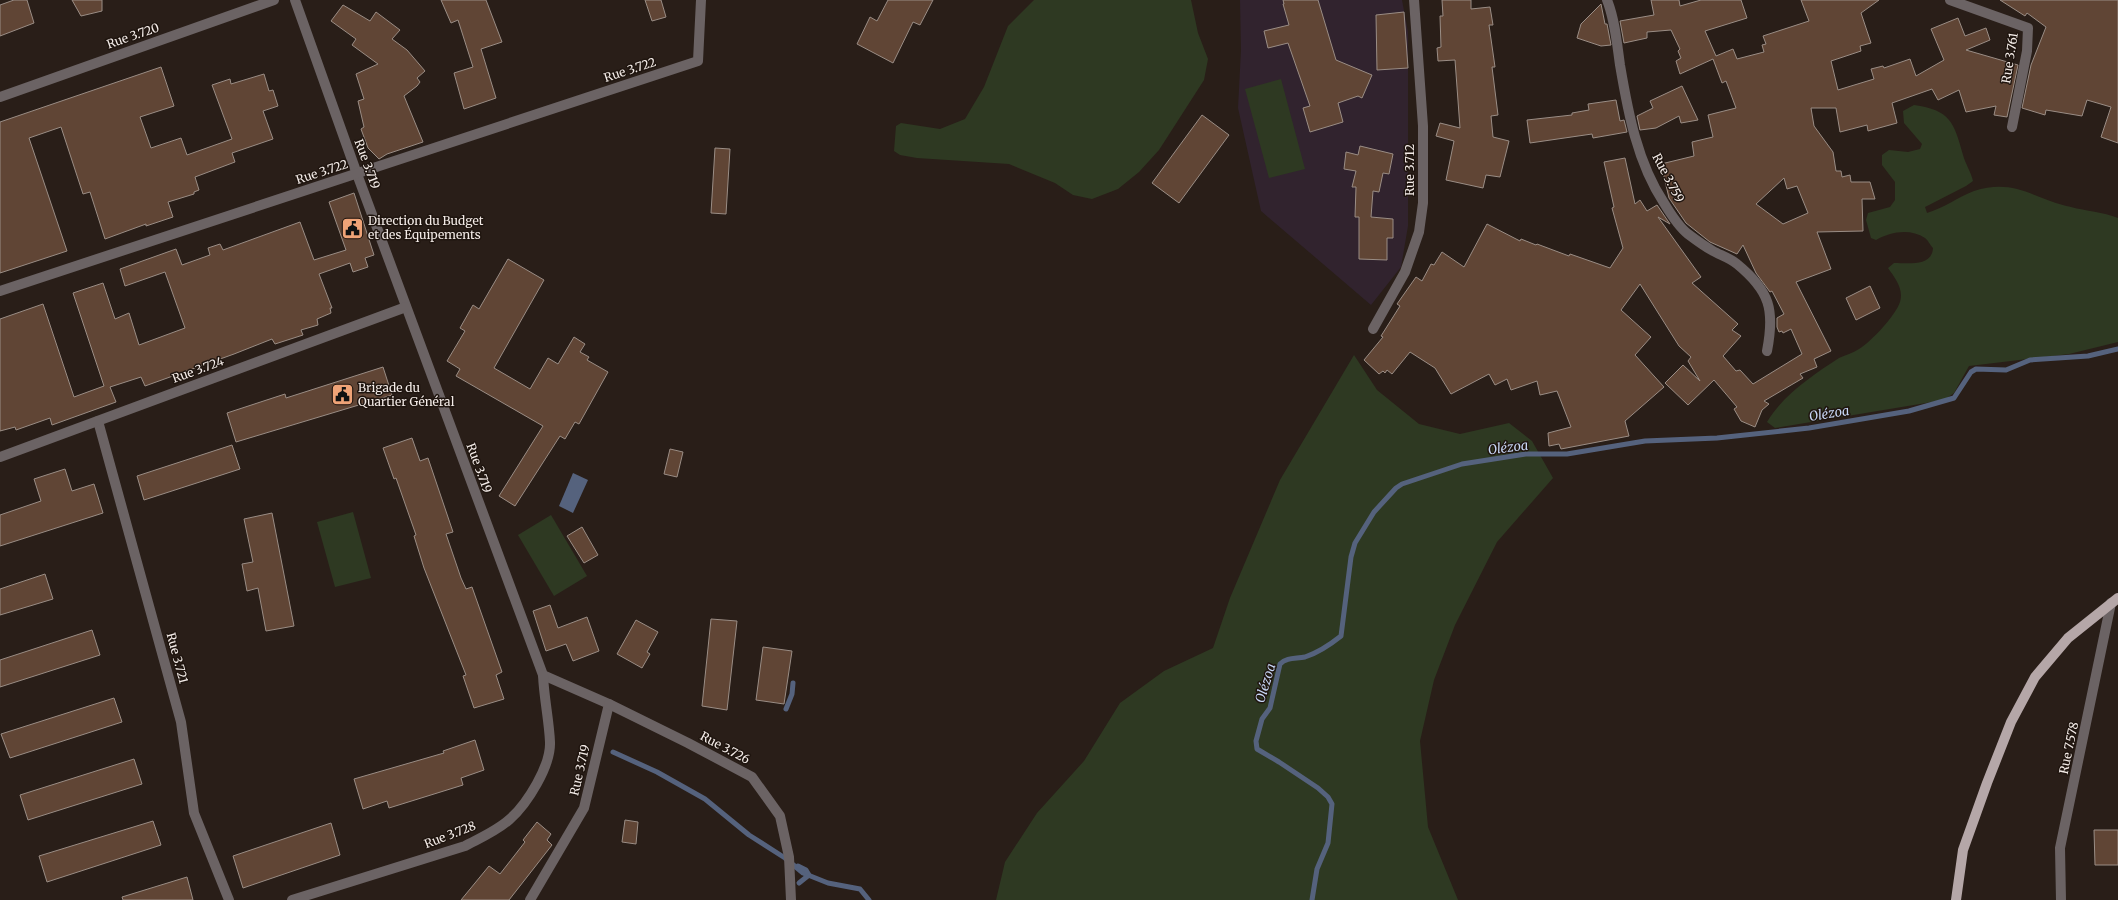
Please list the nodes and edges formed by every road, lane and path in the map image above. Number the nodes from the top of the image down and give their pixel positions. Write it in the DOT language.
graph roads {
  1 [pos="274,0"];
  2 [pos="295,0"];
  3 [pos="701,0"];
  4 [pos="1414,0"];
  5 [pos="1607,0"];
  6 [pos="1950,0"];
  7 [pos="0,97"];
  8 [pos="2012,127"];
  9 [pos="356,174"];
  10 [pos="0,291"];
  11 [pos="406,307"];
  12 [pos="1373,329"];
  13 [pos="1767,351"];
  14 [pos="98,421"];
  15 [pos="0,458"];
  16 [pos="2115,601"];
  17 [pos="543,675"];
  18 [pos="609,704"];
  19 [pos="229,900"];
  20 [pos="292,900"];
  21 [pos="530,900"];
  22 [pos="791,900"];
  23 [pos="1956,900"];
  24 [pos="2061,900"];
  1 -- 7 [label="street, Rue 3.720"];
  2 -- 9 [label="street, Rue 3.719"];
  3 -- 9 [label="street, Rue 3.722"];
  4 -- 12 [label="street, Rue 3.712"];
  5 -- 13 [label="street, Rue 3.759"];
  6 -- 8 [label="street, Rue 3.761"];
  9 -- 10 [label="street, Rue 3.722"];
  9 -- 11 [label="street, Rue 3.719"];
  11 -- 14 [label="street, Rue 3.724"];
  11 -- 17 [label="street, Rue 3.719"];
  14 -- 15 [label="street, Rue 3.724"];
  14 -- 19 [label="street, Rue 3.721"];
  16 -- 23 [label="main road"];
  16 -- 24 [label="street, Rue 7.578"];
  17 -- 18 [label="street"];
  17 -- 20 [label="street, Rue 3.728"];
  18 -- 21 [label="street, Rue 3.719"];
  18 -- 22 [label="street, Rue 3.726"];
}
